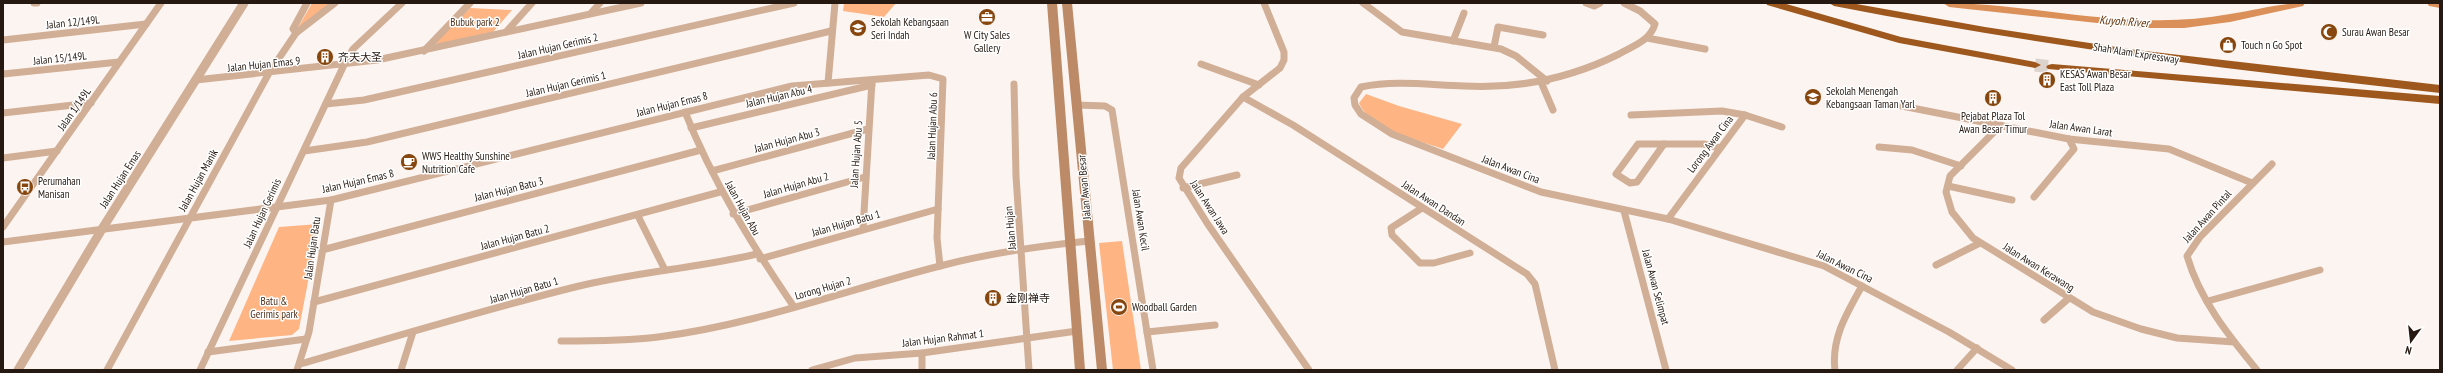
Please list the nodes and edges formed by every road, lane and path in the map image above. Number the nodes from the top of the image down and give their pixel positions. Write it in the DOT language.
graph roads {
  1 [pos="34,3"];
  2 [pos="37,3"];
  3 [pos="161,3"];
  4 [pos="244,3"];
  5 [pos="307,3"];
  6 [pos="335,3"];
  7 [pos="402,3"];
  8 [pos="470,3"];
  9 [pos="532,3"];
  10 [pos="600,3"];
  11 [pos="641,3"];
  12 [pos="794,3"];
  13 [pos="835,3"];
  14 [pos="1052,3"];
  15 [pos="1066,3"];
  16 [pos="1264,3"];
  17 [pos="1363,3"];
  18 [pos="1586,3"];
  19 [pos="1600,3"];
  20 [pos="1624,3"];
  21 [pos="1771,3"];
  22 [pos="1834,3"];
  23 [pos="592,13"];
  24 [pos="1464,13"];
  25 [pos="1068,21"];
  26 [pos="146,24"];
  27 [pos="1055,30"];
  28 [pos="506,32"];
  29 [pos="831,32"];
  30 [pos="296,34"];
  31 [pos="1542,35"];
  32 [pos="1647,38"];
  33 [pos="3,40"];
  34 [pos="1453,41"];
  35 [pos="1494,48"];
  36 [pos="1705,49"];
  37 [pos="424,51"];
  38 [pos="119,62"];
  39 [pos="1201,64"];
  40 [pos="344,65"];
  41 [pos="2035,65"];
  42 [pos="2052,67"];
  43 [pos="269,73"];
  44 [pos="3,74"];
  45 [pos="196,80"];
  46 [pos="1544,81"];
  47 [pos="828,83"];
  48 [pos="872,83"];
  49 [pos="1014,84"];
  50 [pos="1259,85"];
  51 [pos="2440,89"];
  52 [pos="1243,97"];
  53 [pos="2440,100"];
  54 [pos="91,103"];
  55 [pos="326,104"];
  56 [pos="1077,105"];
  57 [pos="1902,106"];
  58 [pos="1553,110"];
  59 [pos="685,112"];
  60 [pos="3,114"];
  61 [pos="1631,115"];
  62 [pos="1745,115"];
  63 [pos="2001,125"];
  64 [pos="1782,127"];
  65 [pos="691,128"];
  66 [pos="868,129"];
  67 [pos="2069,139"];
  68 [pos="1664,144"];
  69 [pos="1879,147"];
  70 [pos="1720,148"];
  71 [pos="702,150"];
  72 [pos="56,151"];
  73 [pos="304,151"];
  74 [pos="3,158"];
  75 [pos="2272,164"];
  76 [pos="1961,166"];
  77 [pos="712,172"];
  78 [pos="1237,175"];
  79 [pos="865,177"];
  80 [pos="2252,183"];
  81 [pos="1948,186"];
  82 [pos="1183,188"];
  83 [pos="720,192"];
  84 [pos="2034,197"];
  85 [pos="331,200"];
  86 [pos="2012,200"];
  87 [pos="276,206"];
  88 [pos="938,208"];
  89 [pos="1422,208"];
  90 [pos="1624,211"];
  91 [pos="733,214"];
  92 [pos="7,216"];
  93 [pos="638,216"];
  94 [pos="190,217"];
  95 [pos="1668,219"];
  96 [pos="3,227"];
  97 [pos="102,229"];
  98 [pos="863,229"];
  99 [pos="1089,241"];
  100 [pos="3,242"];
  101 [pos="1071,242"];
  102 [pos="1980,243"];
  103 [pos="1022,248"];
  104 [pos="322,250"];
  105 [pos="1470,253"];
  106 [pos="759,256"];
  107 [pos="1936,265"];
  108 [pos="940,266"];
  109 [pos="665,270"];
  110 [pos="2320,270"];
  111 [pos="1862,286"];
  112 [pos="2069,298"];
  113 [pos="2208,301"];
  114 [pos="314,302"];
  115 [pos="794,307"];
  116 [pos="2044,320"];
  117 [pos="1216,325"];
  118 [pos="413,332"];
  119 [pos="1077,332"];
  120 [pos="1147,332"];
  121 [pos="1026,338"];
  122 [pos="306,339"];
  123 [pos="561,341"];
  124 [pos="2234,342"];
  125 [pos="1977,348"];
  126 [pos="208,352"];
  127 [pos="922,353"];
  128 [pos="298,367"];
  129 [pos="18,370"];
  130 [pos="107,370"];
  131 [pos="200,370"];
  132 [pos="401,370"];
  133 [pos="812,370"];
  134 [pos="922,370"];
  135 [pos="1029,370"];
  136 [pos="1080,370"];
  137 [pos="1102,370"];
  138 [pos="1153,370"];
  139 [pos="1308,370"];
  140 [pos="1555,370"];
  141 [pos="1666,370"];
  142 [pos="1835,370"];
  143 [pos="1957,370"];
  144 [pos="2012,370"];
  145 [pos="2257,370"];
  1 -- 2 [label="street"];
  3 -- 26 [label="street, Jalan 1/149L"];
  4 -- 45 [label="street, Jalan Hujan Emas"];
  5 -- 30 [label="street, Jalan Hujan Manik"];
  6 -- 30 [label="street"];
  7 -- 40 [label="street, Jalan Hujan Gerimis"];
  8 -- 37 [label="street"];
  9 -- 28 [label="street"];
  10 -- 23 [label="street"];
  11 -- 23 [label="street, Jalan Hujan Emas 9"];
  12 -- 55 [label="street, Jalan Hujan Gerimis 2"];
  13 -- 29 [label="street"];
  14 -- 27 [label="main road, Jalan Awan Besar"];
  15 -- 25 [label="main road, Jalan Awan Besar"];
  16 -- 50 [label="street, Jalan Awan Jawa"];
  17 -- 34 [label="street"];
  18 -- 19 [label="street"];
  20 -- 32 [label="street"];
  21 -- 41 [label="highway"];
  22 -- 51 [label="highway, Shah Alam Expressway"];
  23 -- 28 [label="street, Jalan Hujan Emas 9"];
  24 -- 34 [label="street"];
  25 -- 27 [label="main road"];
  25 -- 56 [label="main road, Jalan Awan Besar"];
  26 -- 33 [label="street, Jalan 12/149L"];
  26 -- 38 [label="street, Jalan 1/149L"];
  27 -- 101 [label="main road, Jalan Awan Besar"];
  28 -- 37 [label="street, Jalan Hujan Emas 9"];
  29 -- 47 [label="street"];
  29 -- 73 [label="street, Jalan Hujan Gerimis 1"];
  30 -- 43 [label="street, Jalan Hujan Manik"];
  31 -- 35 [label="street"];
  32 -- 36 [label="street"];
  32 -- 46 [label="street, Jalan Awan Cina"];
  34 -- 35 [label="street"];
  35 -- 46 [label="street"];
  37 -- 40 [label="street, Jalan Hujan Emas 9"];
  38 -- 44 [label="street, Jalan 15/149L"];
  38 -- 54 [label="street, Jalan 1/149L"];
  39 -- 50 [label="street"];
  40 -- 43 [label="street, Jalan Hujan Emas 9"];
  40 -- 55 [label="street, Jalan Hujan Gerimis"];
  42 -- 53 [label="highway, Shah Alam Expressway"];
  43 -- 45 [label="street, Jalan Hujan Emas 9"];
  43 -- 94 [label="street, Jalan Hujan Manik"];
  45 -- 97 [label="street, Jalan Hujan Emas"];
  46 -- 58 [label="street"];
  46 -- 90 [label="street, Jalan Awan Cina"];
  47 -- 48 [label="street, Jalan Hujan Abu 6"];
  47 -- 59 [label="street, Jalan Hujan Emas 8"];
  48 -- 65 [label="street, Jalan Hujan Abu 4"];
  48 -- 66 [label="street, Jalan Hujan Abu 5"];
  48 -- 88 [label="street, Jalan Hujan Abu 6"];
  49 -- 103 [label="street, Jalan Hujan"];
  50 -- 52 [label="street, Jalan Awan Jawa"];
  52 -- 82 [label="street, Jalan Awan Jawa"];
  52 -- 89 [label="street, Jalan Awan Dandan"];
  54 -- 60 [label="street"];
  54 -- 72 [label="street, Jalan 1/149L"];
  55 -- 73 [label="street, Jalan Hujan Gerimis"];
  56 -- 99 [label="main road, Jalan Awan Besar"];
  56 -- 120 [label="street, Jalan Awan Kecil"];
  57 -- 63 [label="street, Jalan Awan Larat"];
  59 -- 65 [label="street, Jalan Hujan Abu"];
  59 -- 85 [label="street, Jalan Hujan Emas 8"];
  61 -- 62 [label="street, Lorong Awan Cina"];
  62 -- 64 [label="street"];
  62 -- 70 [label="street, Lorong Awan Cina"];
  63 -- 67 [label="street, Jalan Awan Larat"];
  63 -- 76 [label="street"];
  65 -- 71 [label="street, Jalan Hujan Abu"];
  66 -- 77 [label="street, Jalan Hujan Abu 3"];
  66 -- 79 [label="street, Jalan Hujan Abu 5"];
  67 -- 80 [label="street, Jalan Awan Larat"];
  67 -- 84 [label="street"];
  68 -- 68 [label="street"];
  68 -- 70 [label="street"];
  69 -- 76 [label="street"];
  70 -- 95 [label="street, Lorong Awan Cina"];
  71 -- 77 [label="street, Jalan Hujan Abu"];
  71 -- 104 [label="street, Jalan Hujan Batu 3"];
  72 -- 74 [label="street"];
  72 -- 92 [label="street, Jalan 1/149L"];
  73 -- 87 [label="street, Jalan Hujan Gerimis"];
  75 -- 80 [label="street, Jalan Awan Pintal"];
  76 -- 81 [label="street"];
  77 -- 83 [label="street, Jalan Hujan Abu"];
  78 -- 82 [label="street"];
  79 -- 91 [label="street, Jalan Hujan Abu 2"];
  79 -- 98 [label="street, Jalan Hujan Abu 5"];
  80 -- 113 [label="street, Jalan Awan Pintal"];
  81 -- 86 [label="street"];
  81 -- 102 [label="street, Jalan Awan Kerawang"];
  82 -- 139 [label="street, Jalan Awan Jawa"];
  83 -- 91 [label="street, Jalan Hujan Abu"];
  83 -- 93 [label="street, Jalan Hujan Batu 2"];
  85 -- 87 [label="street, Jalan Hujan Emas 8"];
  85 -- 104 [label="street, Jalan Hujan Batu"];
  87 -- 94 [label="street, Jalan Hujan Emas 8"];
  87 -- 126 [label="street, Jalan Hujan Gerimis"];
  88 -- 98 [label="street, Jalan Hujan Batu 1"];
  88 -- 108 [label="street, Jalan Hujan Abu 6"];
  89 -- 105 [label="street"];
  89 -- 140 [label="street, Jalan Awan Dandan"];
  90 -- 95 [label="street, Jalan Awan Cina"];
  90 -- 141 [label="street, Jalan Awan Selimpat"];
  91 -- 106 [label="street, Jalan Hujan Abu"];
  92 -- 96 [label="street, Jalan 1/149L"];
  93 -- 109 [label="street"];
  93 -- 114 [label="street, Jalan Hujan Batu 2"];
  94 -- 97 [label="street, Jalan Hujan Emas 8"];
  94 -- 130 [label="street, Jalan Hujan Manik"];
  95 -- 111 [label="street, Jalan Awan Cina"];
  97 -- 100 [label="street, Jalan Hujan Emas 8"];
  97 -- 129 [label="street, Jalan Hujan Emas"];
  98 -- 106 [label="street, Jalan Hujan Batu 1"];
  99 -- 101 [label="street, Lorong Hujan 2"];
  99 -- 137 [label="main road, Jalan Awan Besar"];
  101 -- 103 [label="street, Lorong Hujan 2"];
  101 -- 119 [label="main road, Jalan Awan Besar"];
  102 -- 107 [label="street"];
  102 -- 112 [label="street, Jalan Awan Kerawang"];
  103 -- 108 [label="street, Lorong Hujan 2"];
  103 -- 121 [label="street, Jalan Hujan"];
  104 -- 114 [label="street, Jalan Hujan Batu"];
  106 -- 109 [label="street, Jalan Hujan Batu 1"];
  106 -- 115 [label="street, Jalan Hujan Abu"];
  108 -- 115 [label="street, Lorong Hujan 2"];
  109 -- 118 [label="street, Jalan Hujan Batu 1"];
  110 -- 113 [label="street"];
  111 -- 125 [label="street, Jalan Awan Cina"];
  111 -- 142 [label="street"];
  112 -- 116 [label="street"];
  112 -- 124 [label="street, Jalan Awan Kerawang"];
  113 -- 124 [label="street, Jalan Awan Pintal"];
  114 -- 122 [label="street, Jalan Hujan Batu"];
  115 -- 123 [label="street, Lorong Hujan 2"];
  117 -- 120 [label="street"];
  118 -- 128 [label="street, Jalan Hujan Batu 1"];
  118 -- 132 [label="street"];
  119 -- 121 [label="street, Jalan Hujan Rahmat 1"];
  119 -- 136 [label="main road, Jalan Awan Besar"];
  120 -- 138 [label="street, Jalan Awan Kecil"];
  121 -- 127 [label="street, Jalan Hujan Rahmat 1"];
  121 -- 135 [label="street, Jalan Hujan"];
  122 -- 126 [label="street"];
  122 -- 128 [label="street, Jalan Hujan Batu"];
  124 -- 145 [label="street, Jalan Awan Pintal"];
  125 -- 143 [label="street"];
  125 -- 144 [label="street, Jalan Awan Cina"];
  126 -- 131 [label="street, Jalan Hujan Gerimis"];
  127 -- 133 [label="street, Jalan Hujan Rahmat 1"];
  127 -- 134 [label="street"];
}
